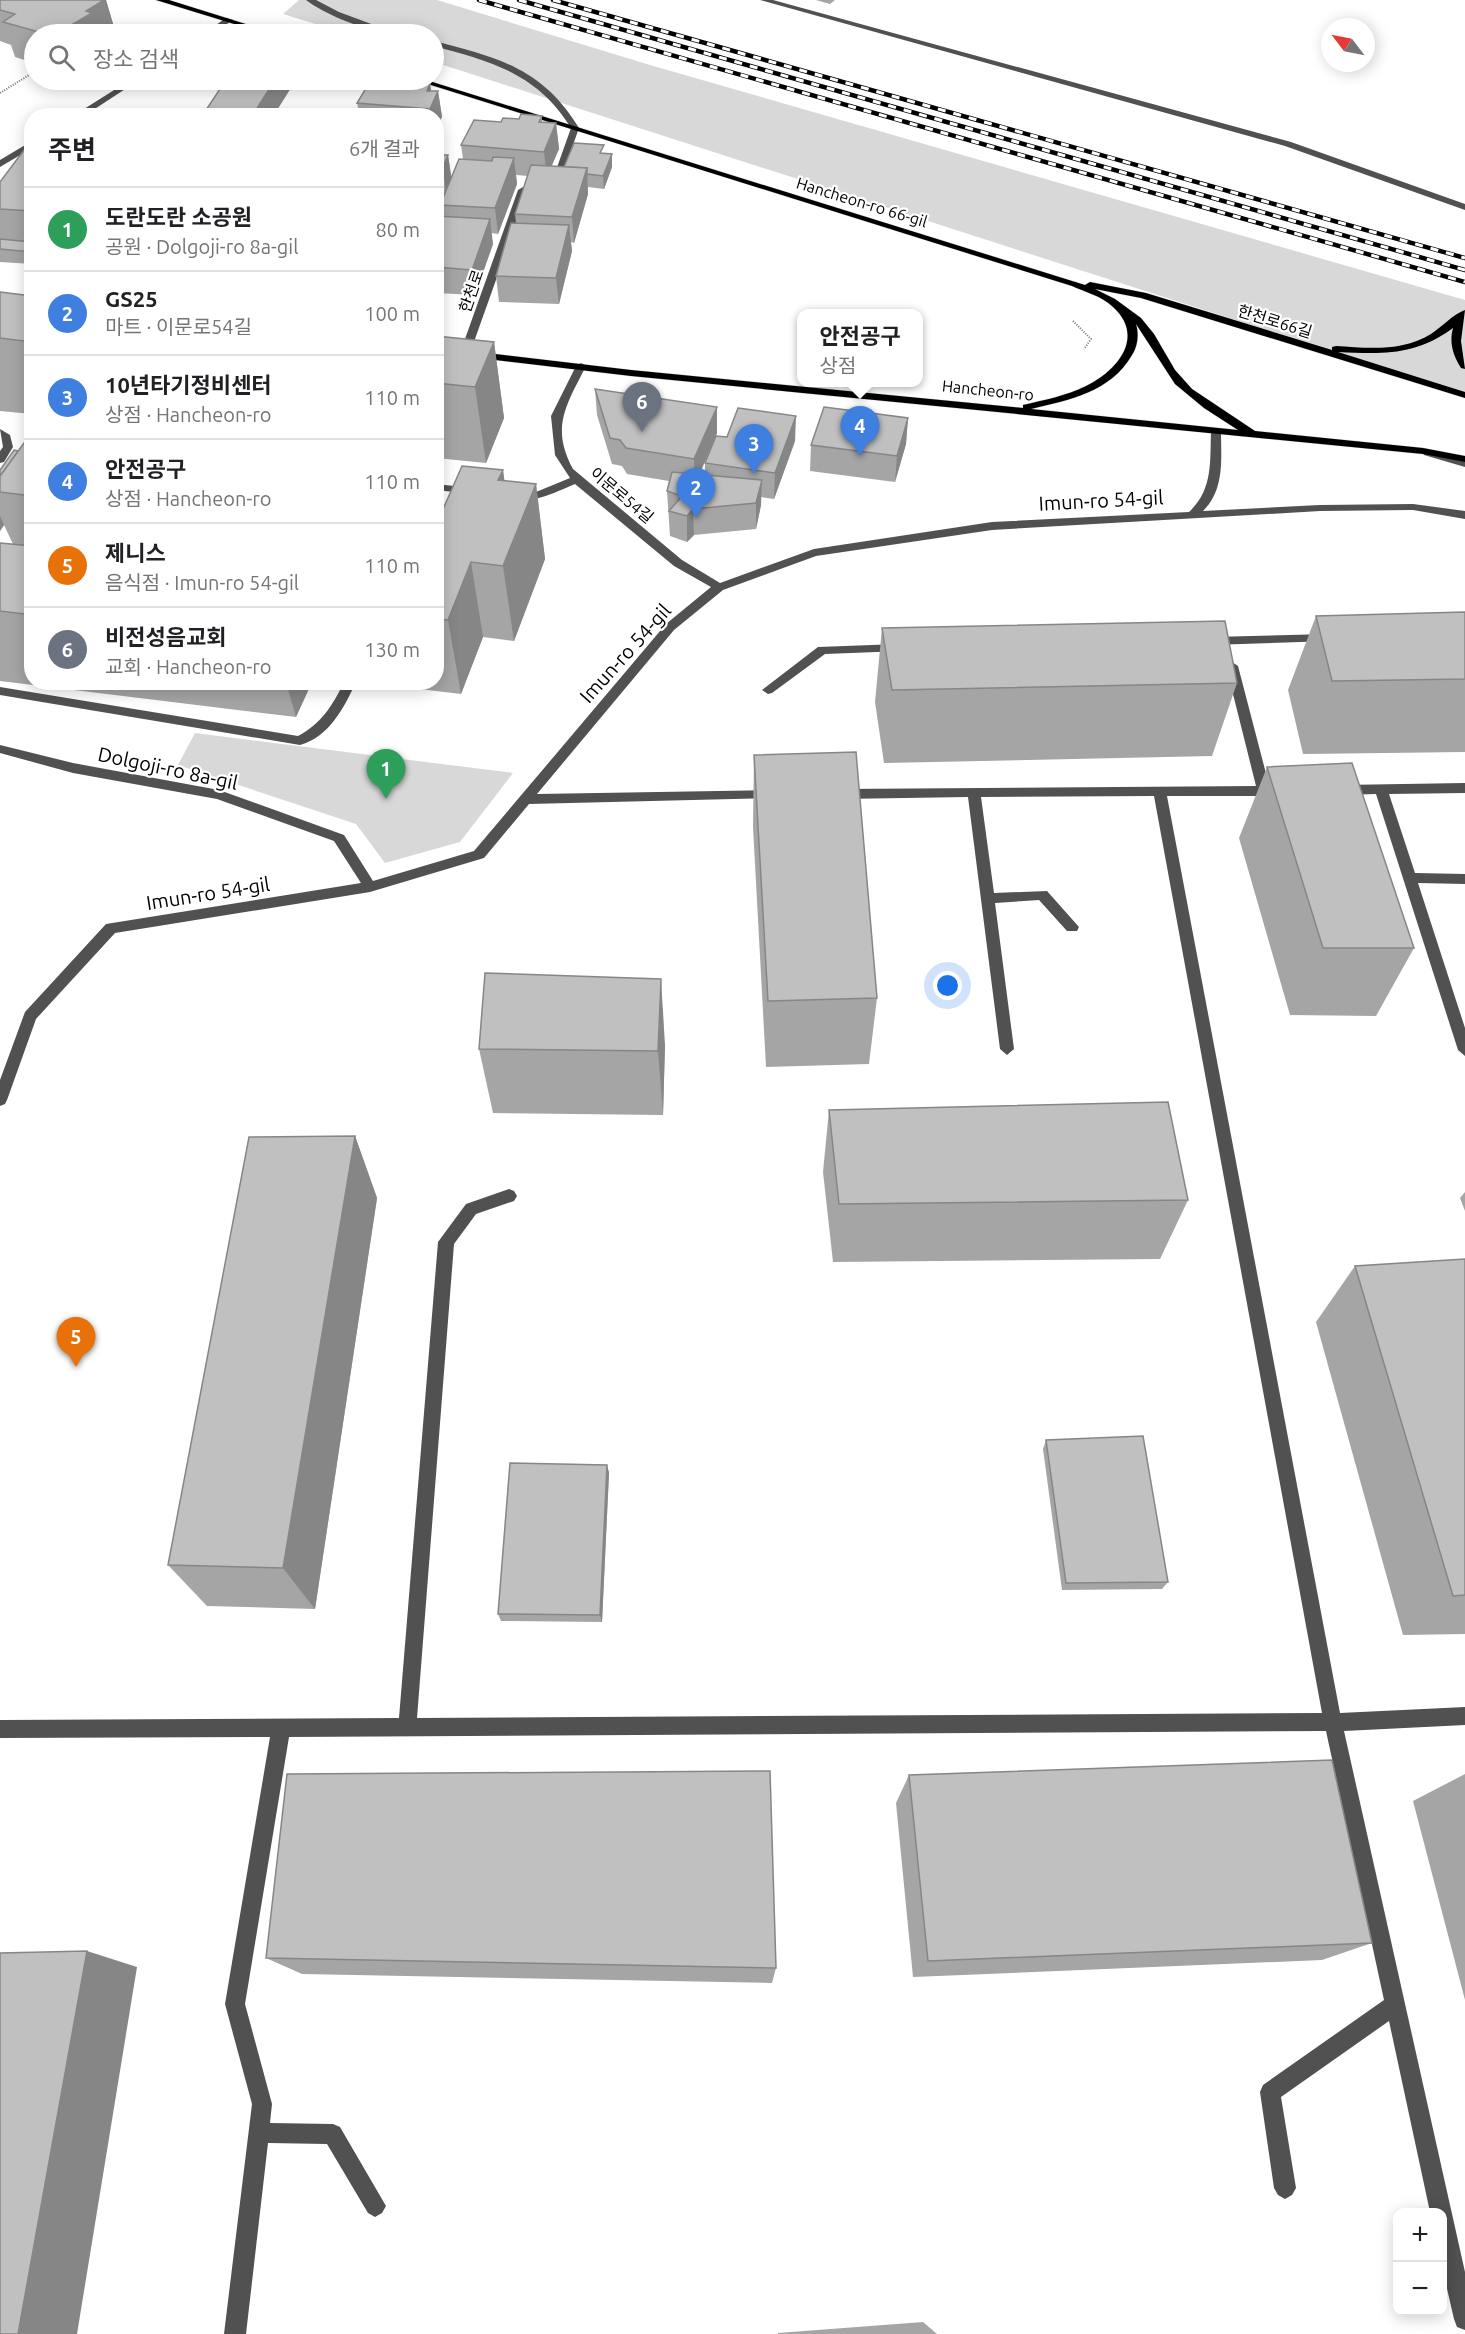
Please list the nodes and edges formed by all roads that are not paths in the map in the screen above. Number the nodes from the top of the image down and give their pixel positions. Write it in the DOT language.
graph roads {
  1 [pos="160,0"];
  2 [pos="310,0"];
  3 [pos="764,0"];
  4 [pos="229,20"];
  5 [pos="223,24"];
  6 [pos="242,24"];
  7 [pos="363,24"];
  8 [pos="444,47"];
  9 [pos="444,88"];
  10 [pos="119,90"];
  11 [pos="90,108"];
  12 [pos="575,128"];
  13 [pos="24,149"];
  14 [pos="0,164"];
  15 [pos="1465,207"];
  16 [pos="494,238"];
  17 [pos="506,239"];
  18 [pos="1075,284"];
  19 [pos="1115,302"];
  20 [pos="1465,313"];
  21 [pos="1313,348"];
  22 [pos="444,351"];
  23 [pos="465,353"];
  24 [pos="581,366"];
  25 [pos="1465,366"];
  26 [pos="1465,395"];
  27 [pos="1016,409"];
  28 [pos="0,432"];
  29 [pos="1216,432"];
  30 [pos="1257,436"];
  31 [pos="1423,451"];
  32 [pos="1465,454"];
  33 [pos="1465,459"];
  34 [pos="0,460"];
  35 [pos="1465,464"];
  36 [pos="576,479"];
  37 [pos="444,487"];
  38 [pos="481,492"];
  39 [pos="503,494"];
  40 [pos="1193,514"];
  41 [pos="1465,515"];
  42 [pos="719,587"];
  43 [pos="1344,637"];
  44 [pos="1225,640"];
  45 [pos="1202,641"];
  46 [pos="917,648"];
  47 [pos="346,690"];
  48 [pos="768,690"];
  49 [pos="0,691"];
  50 [pos="0,749"];
  51 [pos="1465,788"];
  52 [pos="1381,789"];
  53 [pos="1264,790"];
  54 [pos="1287,790"];
  55 [pos="1334,790"];
  56 [pos="974,792"];
  57 [pos="1160,792"];
  58 [pos="785,795"];
  59 [pos="833,795"];
  60 [pos="526,799"];
  61 [pos="1409,878"];
  62 [pos="1465,879"];
  63 [pos="370,887"];
  64 [pos="987,898"];
  65 [pos="1072,927"];
  66 [pos="1007,1049"];
  67 [pos="1465,1050"];
  68 [pos="0,1100"];
  69 [pos="509,1196"];
  70 [pos="1465,1716"];
  71 [pos="1333,1722"];
  72 [pos="407,1726"];
  73 [pos="281,1727"];
  74 [pos="0,1729"];
  75 [pos="1395,2005"];
  76 [pos="259,2133"];
  77 [pos="1285,2188"];
  78 [pos="375,2206"];
  79 [pos="1440,2208"];
  80 [pos="1447,2236"];
  81 [pos="1465,2319"];
  82 [pos="235,2334"];
  1 -- 4 [label="main road"];
  2 -- 7 [label="street"];
  3 -- 15 [label="street"];
  4 -- 5 [label="street"];
  4 -- 6 [label="main road"];
  8 -- 12 [label="street"];
  9 -- 12 [label="main road, Hancheon-ro 66-gil"];
  10 -- 11 [label="street"];
  12 -- 17 [label="street, 한천로"];
  12 -- 18 [label="main road, Hancheon-ro 66-gil"];
  13 -- 14 [label="street"];
  16 -- 17 [label="street"];
  17 -- 23 [label="street, 한천로"];
  18 -- 19 [label="main road, Hancheon-ro 66-gil"];
  18 -- 21 [label="main road, 한천로66길"];
  19 -- 27 [label="main road, Hancheon-ro 66-gil"];
  19 -- 30 [label="main road"];
  20 -- 21 [label="main road"];
  20 -- 25 [label="main road"];
  21 -- 26 [label="main road, 한천로66길"];
  22 -- 23 [label="main road, Hancheon-ro"];
  23 -- 24 [label="main road, Hancheon-ro"];
  24 -- 27 [label="main road, Hancheon-ro"];
  24 -- 36 [label="street, 이문로54길"];
  27 -- 29 [label="main road, Hancheon-ro"];
  28 -- 34 [label="street"];
  29 -- 30 [label="main road, Hancheon-ro"];
  29 -- 40 [label="street"];
  30 -- 31 [label="main road, Hancheon-ro"];
  31 -- 32 [label="street"];
  31 -- 33 [label="main road, Hancheon-ro"];
  31 -- 35 [label="street"];
  36 -- 39 [label="street"];
  36 -- 42 [label="street, 이문로54길"];
  37 -- 38 [label="street"];
  40 -- 41 [label="street, Imun-ro 54-gil"];
  40 -- 42 [label="street, Imun-ro 54-gil"];
  42 -- 60 [label="street, Imun-ro 54-gil"];
  43 -- 44 [label="street"];
  44 -- 45 [label="street"];
  44 -- 53 [label="street"];
  46 -- 48 [label="street"];
  47 -- 49 [label="street"];
  50 -- 63 [label="street, Dolgoji-ro 8a-gil"];
  51 -- 52 [label="street"];
  52 -- 55 [label="street"];
  52 -- 61 [label="street"];
  53 -- 54 [label="street"];
  53 -- 57 [label="street"];
  56 -- 57 [label="street"];
  56 -- 59 [label="street"];
  56 -- 64 [label="street"];
  57 -- 71 [label="street"];
  58 -- 60 [label="street"];
  60 -- 63 [label="street, Imun-ro 54-gil"];
  61 -- 62 [label="street"];
  61 -- 67 [label="street"];
  63 -- 68 [label="street, Imun-ro 54-gil"];
  64 -- 65 [label="street"];
  64 -- 66 [label="street"];
  69 -- 72 [label="street"];
  70 -- 71 [label="street"];
  71 -- 72 [label="street"];
  71 -- 75 [label="street"];
  72 -- 73 [label="street"];
  73 -- 74 [label="street"];
  73 -- 76 [label="street"];
  75 -- 77 [label="street"];
  75 -- 79 [label="street"];
  76 -- 78 [label="street"];
  76 -- 82 [label="street"];
  80 -- 81 [label="street"];
}
